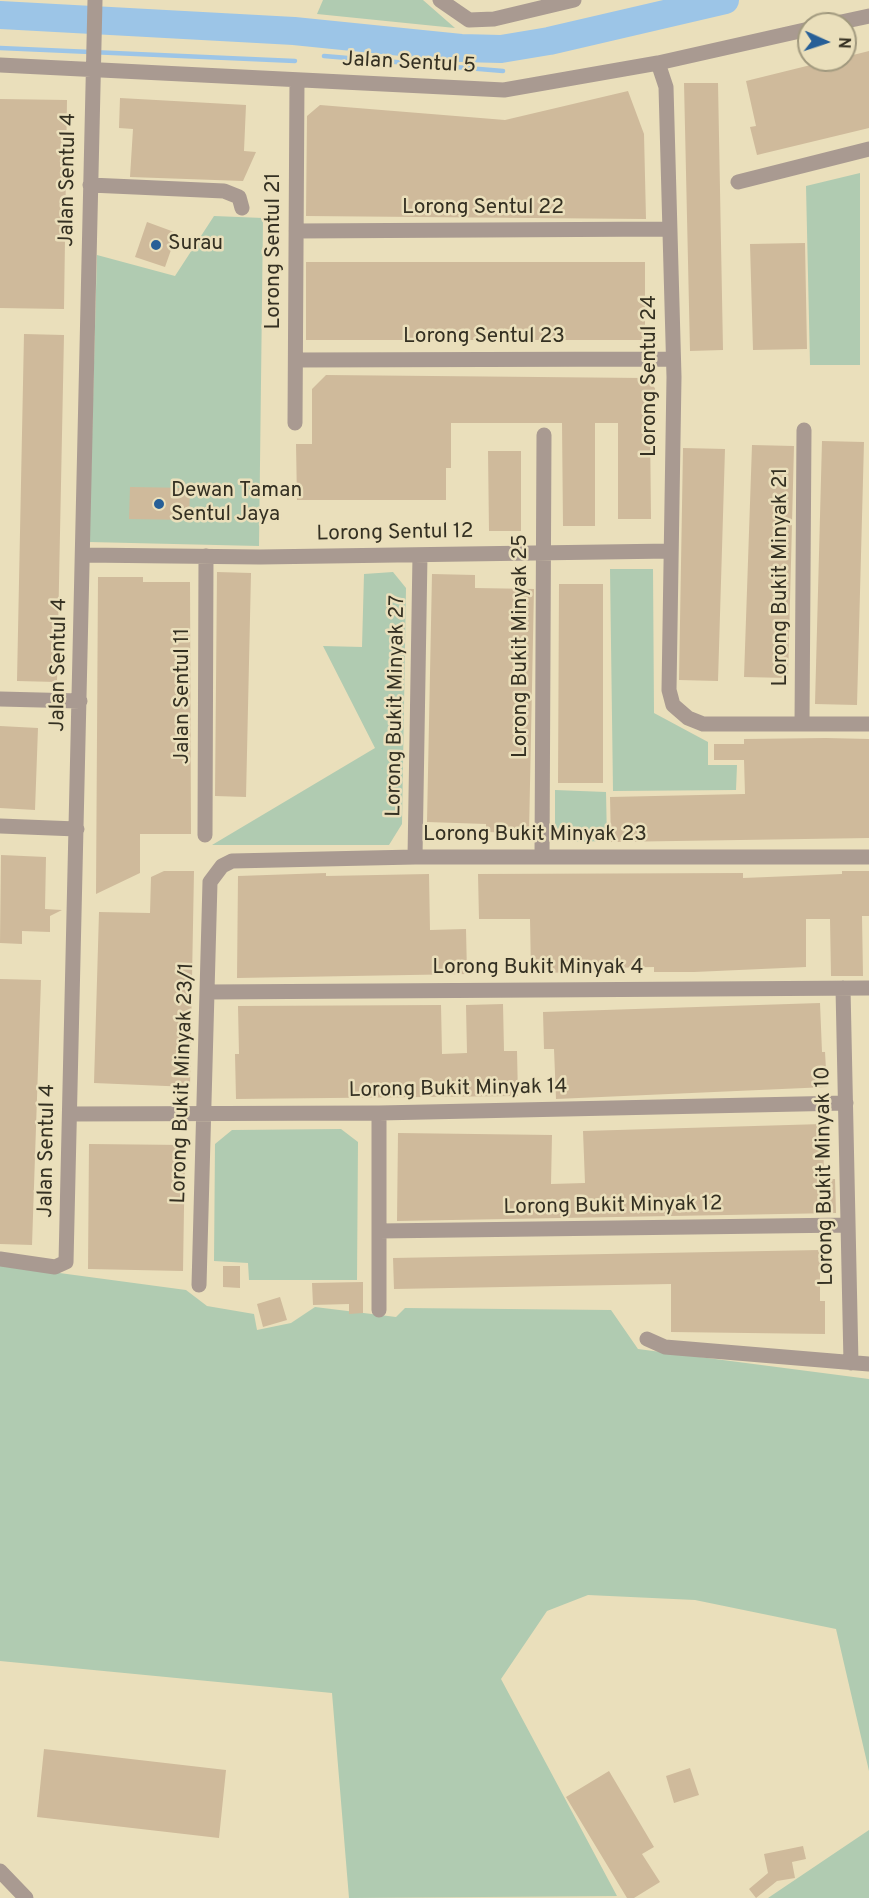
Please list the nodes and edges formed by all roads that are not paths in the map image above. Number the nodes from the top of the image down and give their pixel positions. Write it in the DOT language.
graph roads {
  1 [pos="94,0"];
  2 [pos="441,0"];
  3 [pos="574,0"];
  4 [pos="797,32"];
  5 [pos="658,63"];
  6 [pos="92,64"];
  7 [pos="0,65"];
  8 [pos="297,80"];
  9 [pos="869,149"];
  10 [pos="738,182"];
  11 [pos="90,185"];
  12 [pos="242,208"];
  13 [pos="670,230"];
  14 [pos="296,231"];
  15 [pos="673,359"];
  16 [pos="296,360"];
  17 [pos="295,423"];
  18 [pos="804,430"];
  19 [pos="544,435"];
  20 [pos="671,551"];
  21 [pos="543,553"];
  22 [pos="83,555"];
  23 [pos="420,555"];
  24 [pos="206,556"];
  25 [pos="0,699"];
  26 [pos="80,701"];
  27 [pos="802,724"];
  28 [pos="869,724"];
  29 [pos="0,826"];
  30 [pos="77,829"];
  31 [pos="205,835"];
  32 [pos="416,857"];
  33 [pos="542,857"];
  34 [pos="869,857"];
  35 [pos="210,882"];
  36 [pos="843,988"];
  37 [pos="869,988"];
  38 [pos="207,992"];
  39 [pos="846,1103"];
  40 [pos="204,1113"];
  41 [pos="379,1113"];
  42 [pos="70,1114"];
  43 [pos="848,1225"];
  44 [pos="380,1231"];
  45 [pos="0,1259"];
  46 [pos="200,1285"];
  47 [pos="380,1310"];
  48 [pos="647,1339"];
  49 [pos="851,1363"];
  50 [pos="869,1364"];
  51 [pos="0,1871"];
  52 [pos="26,1898"];
  1 -- 6 [label="street, Jalan Sentul 4"];
  2 -- 3 [label="street"];
  4 -- 5 [label="street, Jalan Sentul 5"];
  5 -- 8 [label="street, Jalan Sentul 5"];
  5 -- 13 [label="street, Lorong Sentul 24"];
  6 -- 7 [label="street, Jalan Sentul 5"];
  6 -- 8 [label="street, Jalan Sentul 5"];
  6 -- 11 [label="street, Jalan Sentul 4"];
  8 -- 14 [label="street, Lorong Sentul 21"];
  9 -- 10 [label="street"];
  11 -- 12 [label="street"];
  11 -- 22 [label="street, Jalan Sentul 4"];
  13 -- 14 [label="street, Lorong Sentul 22"];
  13 -- 15 [label="street, Lorong Sentul 24"];
  14 -- 16 [label="street, Lorong Sentul 21"];
  15 -- 16 [label="street, Lorong Sentul 23"];
  15 -- 20 [label="street, Lorong Sentul 24"];
  16 -- 17 [label="street, Lorong Sentul 21"];
  18 -- 27 [label="street, Lorong Bukit Minyak 21"];
  19 -- 21 [label="street, Lorong Bukit Minyak 25"];
  20 -- 21 [label="street, Lorong Sentul 12"];
  20 -- 27 [label="street, Lorong Sentul 24"];
  21 -- 23 [label="street, Lorong Sentul 12"];
  21 -- 33 [label="street, Lorong Bukit Minyak 25"];
  22 -- 24 [label="street, Lorong Sentul 12"];
  22 -- 26 [label="street, Jalan Sentul 4"];
  23 -- 24 [label="street, Lorong Sentul 12"];
  23 -- 32 [label="street, Lorong Bukit Minyak 27"];
  24 -- 31 [label="street, Jalan Sentul 11"];
  25 -- 26 [label="street"];
  26 -- 30 [label="street, Jalan Sentul 4"];
  27 -- 28 [label="street"];
  29 -- 30 [label="street"];
  30 -- 42 [label="street, Jalan Sentul 4"];
  32 -- 33 [label="street, Lorong Bukit Minyak 23"];
  32 -- 35 [label="street, Lorong Bukit Minyak 23"];
  33 -- 34 [label="street, Lorong Bukit Minyak 23"];
  35 -- 38 [label="street, Lorong Bukit Minyak 23/1"];
  36 -- 37 [label="street, Lorong Bukit Minyak 4"];
  36 -- 38 [label="street, Lorong Bukit Minyak 4"];
  36 -- 39 [label="street, Lorong Bukit Minyak 10"];
  38 -- 40 [label="street, Lorong Bukit Minyak 23/1"];
  39 -- 41 [label="street, Lorong Bukit Minyak 14"];
  39 -- 43 [label="street, Lorong Bukit Minyak 10"];
  40 -- 41 [label="street, Lorong Bukit Minyak 14"];
  40 -- 42 [label="street, Lorong Bukit Minyak 14"];
  40 -- 46 [label="street, Lorong Bukit Minyak 23/1"];
  41 -- 44 [label="street"];
  42 -- 45 [label="street, Jalan Sentul 4"];
  43 -- 44 [label="street, Lorong Bukit Minyak 12"];
  43 -- 49 [label="street, Lorong Bukit Minyak 10"];
  44 -- 47 [label="street"];
  48 -- 49 [label="street"];
  49 -- 50 [label="street"];
  51 -- 52 [label="street"];
}
